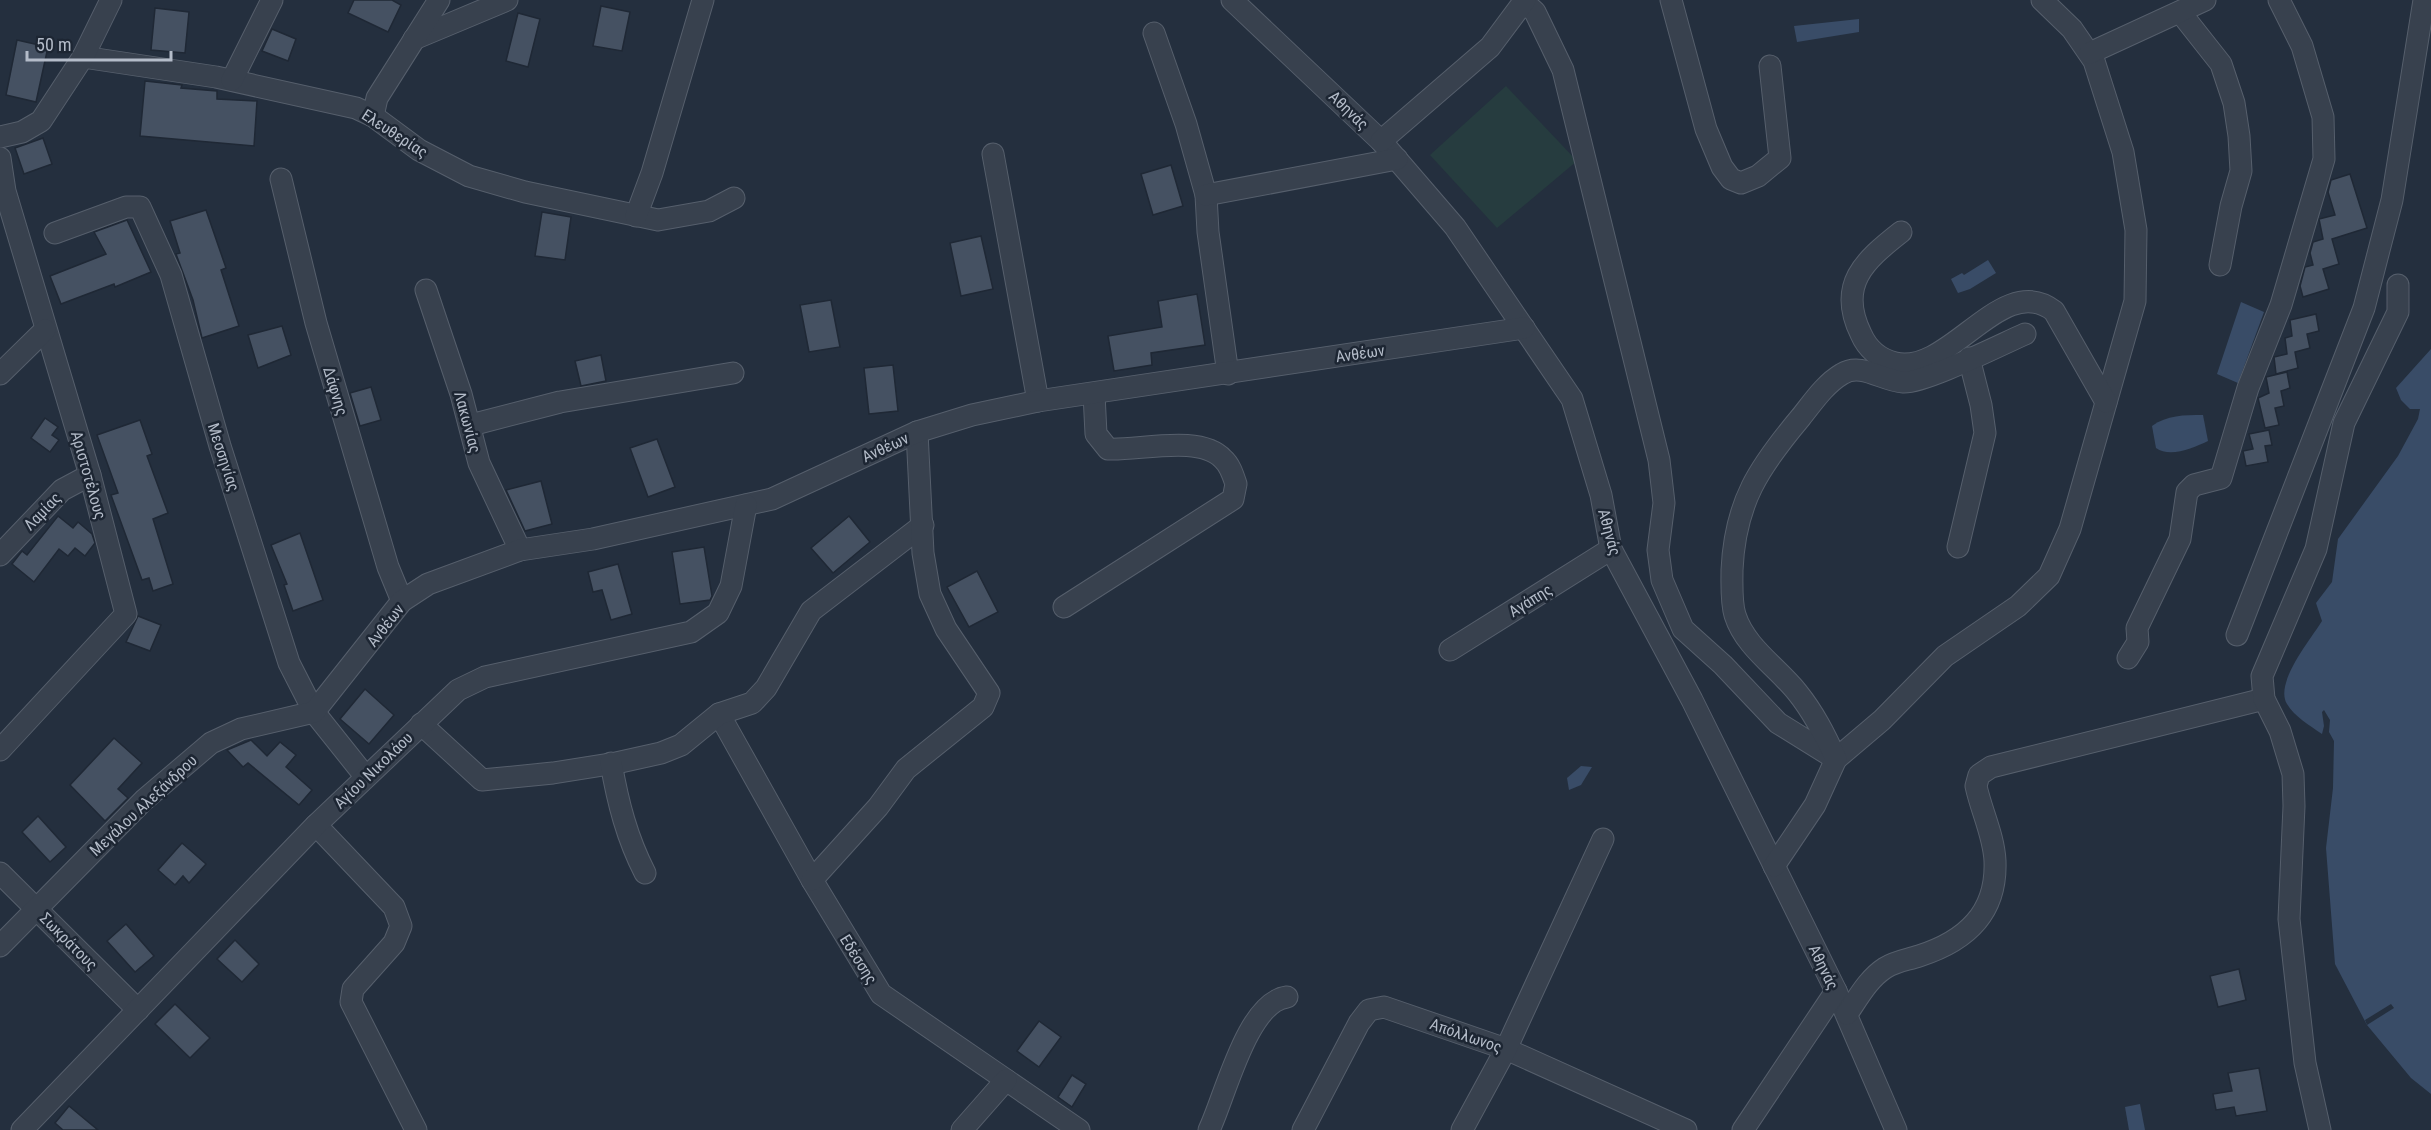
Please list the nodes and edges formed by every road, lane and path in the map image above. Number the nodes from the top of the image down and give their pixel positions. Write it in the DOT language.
graph roads {
  1 [pos="111,0"];
  2 [pos="273,0"];
  3 [pos="439,0"];
  4 [pos="507,0"];
  5 [pos="703,0"];
  6 [pos="1232,0"];
  7 [pos="1671,0"];
  8 [pos="2042,0"];
  9 [pos="2205,0"];
  10 [pos="2279,0"];
  11 [pos="2424,0"];
  12 [pos="1524,1"];
  13 [pos="2180,12"];
  14 [pos="1154,33"];
  15 [pos="414,39"];
  16 [pos="2090,53"];
  17 [pos="83,57"];
  18 [pos="1770,66"];
  19 [pos="232,80"];
  20 [pos="374,116"];
  21 [pos="0,137"];
  22 [pos="1381,141"];
  23 [pos="993,154"];
  24 [pos="0,158"];
  25 [pos="1397,159"];
  26 [pos="281,179"];
  27 [pos="2,191"];
  28 [pos="1206,195"];
  29 [pos="734,198"];
  30 [pos="636,216"];
  31 [pos="1901,232"];
  32 [pos="55,233"];
  33 [pos="2220,265"];
  34 [pos="2398,285"];
  35 [pos="426,290"];
  36 [pos="1524,328"];
  37 [pos="45,330"];
  38 [pos="2025,334"];
  39 [pos="1969,358"];
  40 [pos="733,372"];
  41 [pos="0,374"];
  42 [pos="1228,374"];
  43 [pos="1094,394"];
  44 [pos="1038,401"];
  45 [pos="2106,402"];
  46 [pos="471,425"];
  47 [pos="917,432"];
  48 [pos="90,475"];
  49 [pos="746,505"];
  50 [pos="923,525"];
  51 [pos="1958,547"];
  52 [pos="1611,549"];
  53 [pos="520,550"];
  54 [pos="0,555"];
  55 [pos="402,601"];
  56 [pos="1064,607"];
  57 [pos="2237,634"];
  58 [pos="1450,650"];
  59 [pos="2128,658"];
  60 [pos="2264,699"];
  61 [pos="314,712"];
  62 [pos="719,714"];
  63 [pos="421,724"];
  64 [pos="0,750"];
  65 [pos="1836,759"];
  66 [pos="611,763"];
  67 [pos="365,776"];
  68 [pos="316,825"];
  69 [pos="1603,839"];
  70 [pos="1773,866"];
  71 [pos="0,873"];
  72 [pos="645,873"];
  73 [pos="812,879"];
  74 [pos="36,908"];
  75 [pos="0,946"];
  76 [pos="1836,991"];
  77 [pos="1287,998"];
  78 [pos="138,1010"];
  79 [pos="1847,1014"];
  80 [pos="1506,1049"];
  81 [pos="1006,1080"];
  82 [pos="22,1130"];
  83 [pos="416,1130"];
  84 [pos="962,1130"];
  85 [pos="1079,1130"];
  86 [pos="1209,1130"];
  87 [pos="1303,1130"];
  88 [pos="1462,1130"];
  89 [pos="1686,1130"];
  90 [pos="1743,1130"];
  91 [pos="1896,1130"];
  92 [pos="2320,1130"];
  1 -- 17 [label="street"];
  2 -- 19 [label="street"];
  3 -- 15 [label="street"];
  4 -- 15 [label="street"];
  5 -- 30 [label="street"];
  6 -- 22 [label="street, Αθηνάς"];
  7 -- 18 [label="street"];
  8 -- 16 [label="street"];
  9 -- 13 [label="street"];
  10 -- 59 [label="street"];
  11 -- 57 [label="street"];
  12 -- 22 [label="street"];
  12 -- 65 [label="street"];
  13 -- 16 [label="street"];
  13 -- 33 [label="street"];
  14 -- 28 [label="street"];
  15 -- 20 [label="street"];
  16 -- 45 [label="street"];
  17 -- 19 [label="street, Ελευθερίας"];
  17 -- 21 [label="street"];
  19 -- 20 [label="street, Ελευθερίας"];
  20 -- 30 [label="street, Ελευθερίας"];
  22 -- 25 [label="street, Αθηνάς"];
  23 -- 44 [label="street"];
  24 -- 27 [label="street, Αριστοτέλους"];
  25 -- 28 [label="street"];
  25 -- 36 [label="street, Αθηνάς"];
  26 -- 55 [label="street, Δάφνης"];
  27 -- 37 [label="street, Αριστοτέλους"];
  28 -- 42 [label="street"];
  29 -- 30 [label="street, Ελευθερίας"];
  31 -- 45 [label="street"];
  32 -- 61 [label="street, Μεσσηνίας"];
  34 -- 60 [label="street"];
  35 -- 46 [label="street, Λακωνίας"];
  36 -- 42 [label="street, Ανθέων"];
  36 -- 52 [label="street, Αθηνάς"];
  37 -- 41 [label="street"];
  37 -- 48 [label="street, Αριστοτέλους"];
  38 -- 39 [label="street"];
  39 -- 51 [label="street"];
  39 -- 65 [label="street"];
  40 -- 46 [label="street"];
  42 -- 43 [label="street, Ανθέων"];
  43 -- 44 [label="street, Ανθέων"];
  43 -- 56 [label="street"];
  44 -- 47 [label="street, Ανθέων"];
  45 -- 65 [label="street"];
  46 -- 53 [label="street, Λακωνίας"];
  47 -- 49 [label="street, Ανθέων"];
  47 -- 50 [label="street"];
  48 -- 54 [label="street, Λαμίας"];
  48 -- 64 [label="street, Αριστοτέλους"];
  49 -- 53 [label="street, Ανθέων"];
  49 -- 63 [label="street, Αγίου Νικολάου"];
  50 -- 62 [label="street"];
  50 -- 73 [label="street"];
  52 -- 58 [label="street, Αγάπης"];
  52 -- 70 [label="street, Αθηνάς"];
  53 -- 55 [label="street, Ανθέων"];
  55 -- 61 [label="street, Ανθέων"];
  60 -- 79 [label="street"];
  60 -- 92 [label="street"];
  61 -- 67 [label="street, Μεσσηνίας"];
  61 -- 74 [label="street, Μεγάλου Αλεξάνδρου"];
  62 -- 66 [label="street"];
  62 -- 73 [label="street, Εδέσσης"];
  63 -- 66 [label="street"];
  63 -- 67 [label="street, Αγίου Νικολάου"];
  65 -- 70 [label="street"];
  66 -- 72 [label="street"];
  67 -- 68 [label="street, Αγίου Νικολάου"];
  68 -- 78 [label="street, Αγίου Νικολάου"];
  68 -- 83 [label="street"];
  69 -- 80 [label="street"];
  70 -- 76 [label="street, Αθηνάς"];
  71 -- 74 [label="street, Σωκράτους"];
  73 -- 81 [label="street, Εδέσσης"];
  74 -- 75 [label="street, Μεγάλου Αλεξάνδρου"];
  74 -- 78 [label="street, Σωκράτους"];
  76 -- 79 [label="street, Αθηνάς"];
  76 -- 90 [label="street"];
  77 -- 86 [label="street"];
  78 -- 82 [label="street, Αγίου Νικολάου"];
  79 -- 91 [label="street, Αθηνάς"];
  80 -- 87 [label="street, Απόλλωνος"];
  80 -- 88 [label="street"];
  80 -- 89 [label="street, Απόλλωνος"];
  81 -- 84 [label="street"];
  81 -- 85 [label="street, Εδέσσης"];
}
